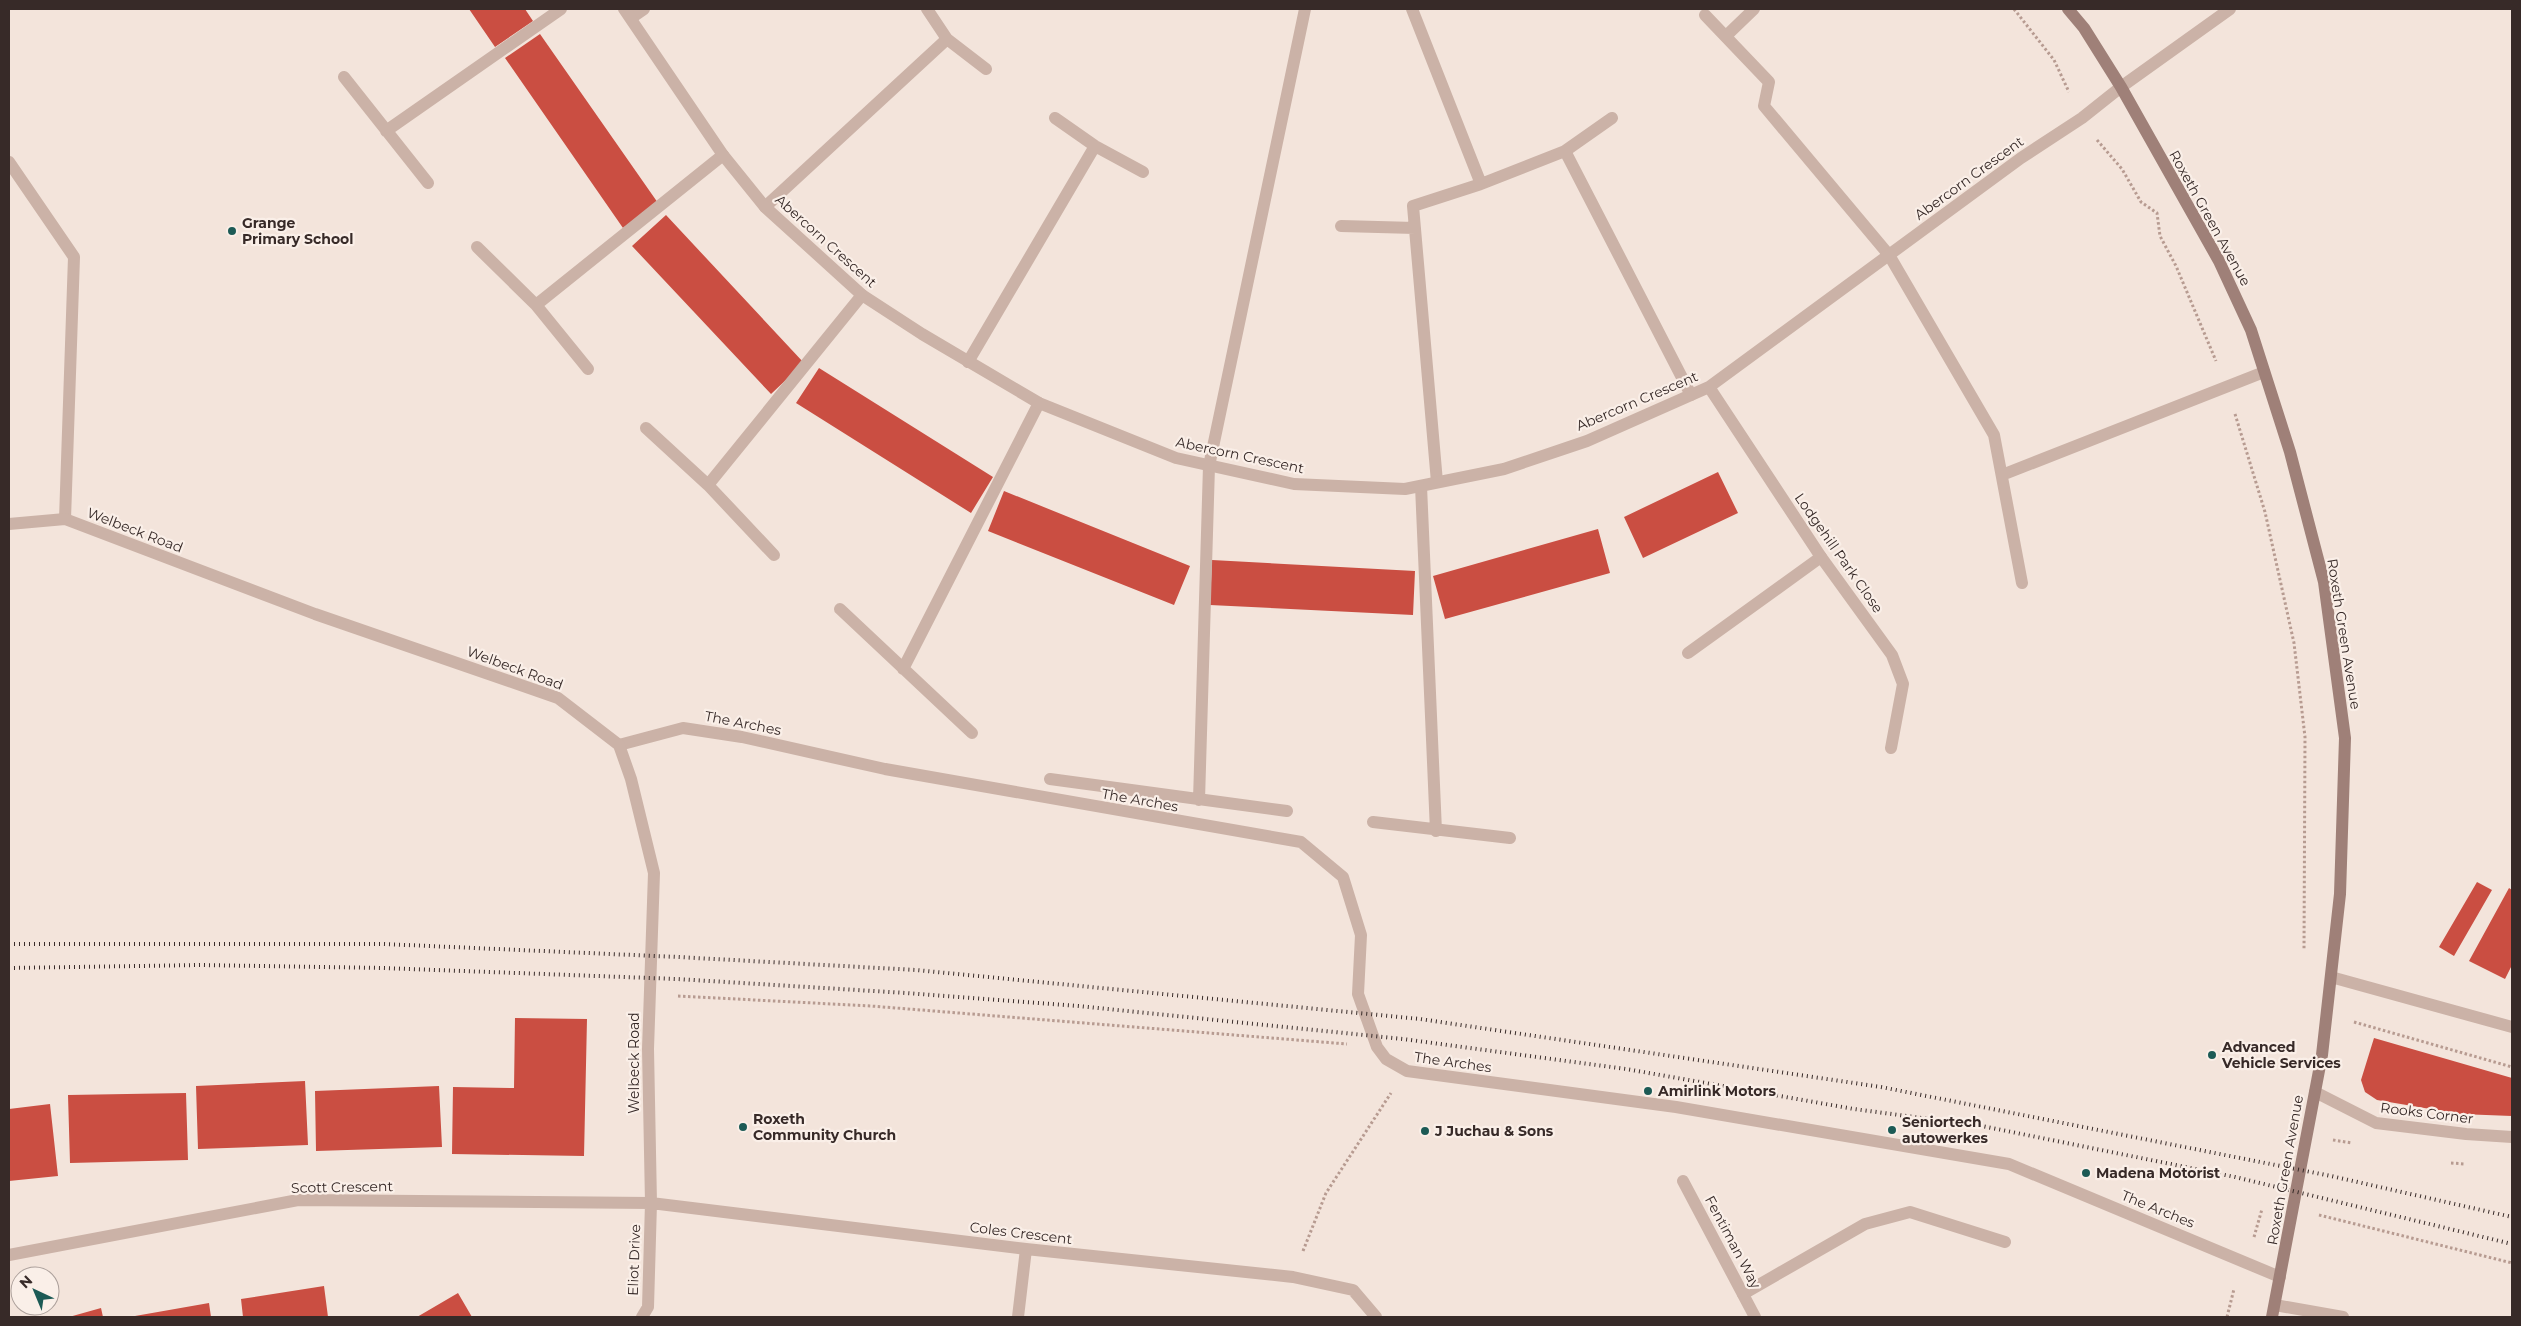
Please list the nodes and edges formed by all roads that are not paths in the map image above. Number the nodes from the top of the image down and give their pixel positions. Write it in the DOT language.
graph roads {
  1 [pos="561,9"];
  2 [pos="644,9"];
  3 [pos="927,9"];
  4 [pos="1304,9"];
  5 [pos="1412,9"];
  6 [pos="1754,9"];
  7 [pos="2068,9"];
  8 [pos="2230,9"];
  9 [pos="627,14"];
  10 [pos="1705,14"];
  11 [pos="1726,36"];
  12 [pos="947,39"];
  13 [pos="986,69"];
  14 [pos="344,77"];
  15 [pos="2121,87"];
  16 [pos="1055,118"];
  17 [pos="1612,118"];
  18 [pos="386,130"];
  19 [pos="1095,146"];
  20 [pos="1565,151"];
  21 [pos="723,155"];
  22 [pos="9,162"];
  23 [pos="1143,172"];
  24 [pos="428,183"];
  25 [pos="1481,184"];
  26 [pos="766,207"];
  27 [pos="1342,226"];
  28 [pos="1415,228"];
  29 [pos="477,247"];
  30 [pos="1889,255"];
  31 [pos="862,296"];
  32 [pos="536,305"];
  33 [pos="968,362"];
  34 [pos="588,369"];
  35 [pos="2264,372"];
  36 [pos="1708,387"];
  37 [pos="1691,395"];
  38 [pos="1039,403"];
  39 [pos="646,428"];
  40 [pos="1209,466"];
  41 [pos="2002,476"];
  42 [pos="1437,482"];
  43 [pos="708,485"];
  44 [pos="1422,486"];
  45 [pos="65,519"];
  46 [pos="9,524"];
  47 [pos="774,555"];
  48 [pos="1821,557"];
  49 [pos="2022,583"];
  50 [pos="840,609"];
  51 [pos="1688,653"];
  52 [pos="903,669"];
  53 [pos="972,733"];
  54 [pos="619,745"];
  55 [pos="1891,748"];
  56 [pos="1050,780"];
  57 [pos="1199,800"];
  58 [pos="1287,811"];
  59 [pos="1373,822"];
  60 [pos="1436,831"];
  61 [pos="1510,838"];
  62 [pos="2331,977"];
  63 [pos="2512,1027"];
  64 [pos="2315,1092"];
  65 [pos="2512,1137"];
  66 [pos="1683,1181"];
  67 [pos="651,1203"];
  68 [pos="2005,1242"];
  69 [pos="1026,1250"];
  70 [pos="9,1255"];
  71 [pos="2280,1277"];
  72 [pos="1743,1294"];
  73 [pos="2273,1311"];
  74 [pos="642,1317"];
  75 [pos="1018,1317"];
  76 [pos="1376,1317"];
  77 [pos="1755,1317"];
  78 [pos="2343,1317"];
  1 -- 18 [label="street"];
  2 -- 9 [label="street"];
  3 -- 12 [label="street"];
  4 -- 40 [label="street"];
  5 -- 25 [label="street"];
  6 -- 11 [label="street"];
  7 -- 15 [label="street, Roxeth Green Avenue"];
  8 -- 15 [label="street, Abercorn Crescent"];
  9 -- 21 [label="street, Abercorn Crescent"];
  10 -- 11 [label="street"];
  11 -- 30 [label="street"];
  12 -- 13 [label="street"];
  12 -- 26 [label="street"];
  14 -- 18 [label="street"];
  15 -- 30 [label="street, Abercorn Crescent"];
  15 -- 35 [label="street, Roxeth Green Avenue"];
  16 -- 19 [label="street"];
  17 -- 20 [label="street"];
  18 -- 24 [label="street"];
  19 -- 23 [label="street"];
  19 -- 33 [label="street"];
  20 -- 25 [label="street"];
  20 -- 37 [label="street"];
  21 -- 26 [label="street, Abercorn Crescent"];
  21 -- 32 [label="street"];
  22 -- 45 [label="street"];
  25 -- 28 [label="street"];
  26 -- 31 [label="street, Abercorn Crescent"];
  27 -- 28 [label="street"];
  28 -- 42 [label="street"];
  29 -- 32 [label="street"];
  30 -- 36 [label="street, Abercorn Crescent"];
  30 -- 41 [label="street"];
  31 -- 33 [label="street, Abercorn Crescent"];
  31 -- 43 [label="street"];
  32 -- 34 [label="street"];
  33 -- 38 [label="street, Abercorn Crescent"];
  35 -- 41 [label="street"];
  35 -- 62 [label="street, Roxeth Green Avenue"];
  36 -- 37 [label="street, Abercorn Crescent"];
  36 -- 48 [label="street, Lodgehill Park Close"];
  37 -- 42 [label="street, Abercorn Crescent"];
  38 -- 40 [label="street, Abercorn Crescent"];
  38 -- 52 [label="street"];
  39 -- 43 [label="street"];
  40 -- 44 [label="street, Abercorn Crescent"];
  40 -- 57 [label="street"];
  41 -- 49 [label="street"];
  42 -- 44 [label="street, Abercorn Crescent"];
  43 -- 47 [label="street"];
  44 -- 60 [label="street"];
  45 -- 46 [label="street, Welbeck Road"];
  45 -- 54 [label="street, Welbeck Road"];
  48 -- 51 [label="street"];
  48 -- 55 [label="street, Lodgehill Park Close"];
  50 -- 52 [label="street"];
  52 -- 53 [label="street"];
  54 -- 67 [label="street, Welbeck Road"];
  54 -- 71 [label="street, The Arches"];
  56 -- 57 [label="street"];
  57 -- 58 [label="street"];
  59 -- 60 [label="street"];
  60 -- 61 [label="street"];
  62 -- 63 [label="street"];
  62 -- 64 [label="street, Roxeth Green Avenue"];
  64 -- 65 [label="street, Rooks Corner"];
  64 -- 71 [label="street, Roxeth Green Avenue"];
  66 -- 72 [label="street, Fentiman Way"];
  67 -- 69 [label="street, Coles Crescent"];
  67 -- 70 [label="street, Scott Crescent"];
  67 -- 74 [label="street, Eliot Drive"];
  68 -- 72 [label="street"];
  69 -- 75 [label="street"];
  69 -- 76 [label="street, Coles Crescent"];
  71 -- 73 [label="street, Roxeth Green Avenue"];
  72 -- 77 [label="street, Fentiman Way"];
  73 -- 78 [label="street"];
}
